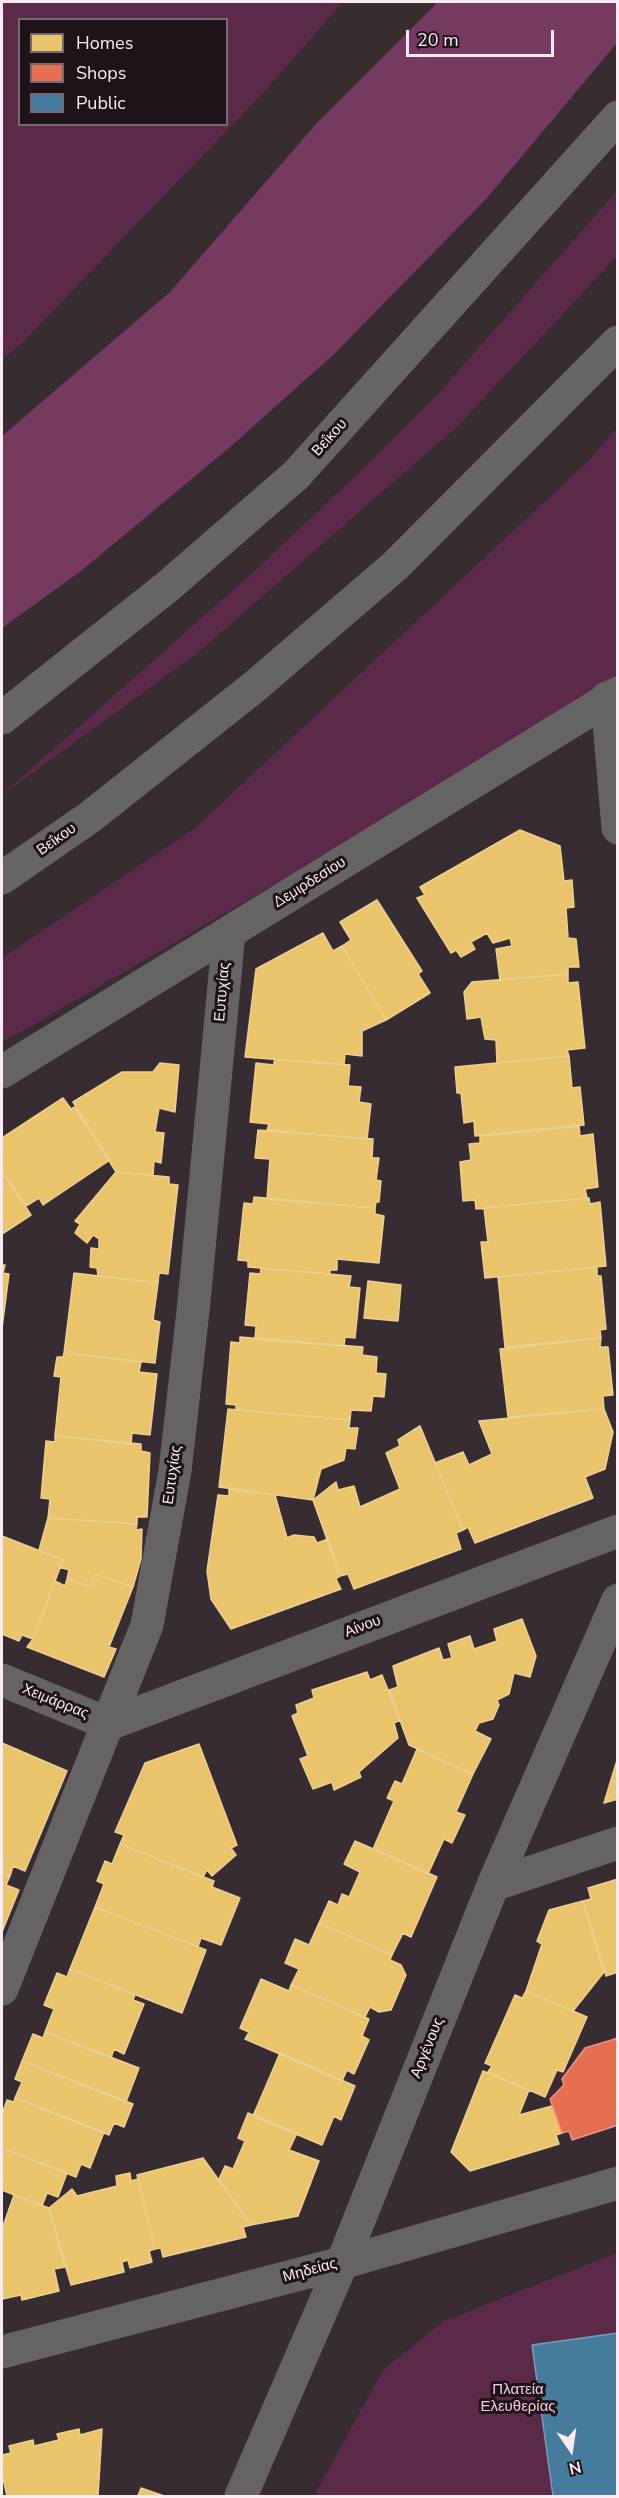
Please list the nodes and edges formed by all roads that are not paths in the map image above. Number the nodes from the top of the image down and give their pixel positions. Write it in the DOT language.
graph roads {
  1 [pos="618,117"];
  2 [pos="618,342"];
  3 [pos="612,696"];
  4 [pos="2,718"];
  5 [pos="618,828"];
  6 [pos="2,878"];
  7 [pos="229,933"];
  8 [pos="2,1072"];
  9 [pos="618,1531"];
  10 [pos="618,1600"];
  11 [pos="2,1680"];
  12 [pos="109,1724"];
  13 [pos="618,1844"];
  14 [pos="493,1885"];
  15 [pos="2,1989"];
  16 [pos="618,2183"];
  17 [pos="342,2263"];
  18 [pos="2,2352"];
  19 [pos="241,2496"];
  1 -- 4 [label="main road, Βεΐκου"];
  2 -- 6 [label="main road, Βεΐκου"];
  3 -- 5 [label="street"];
  3 -- 7 [label="street, Δεμιρδεσίου"];
  7 -- 8 [label="street, Δεμιρδεσίου"];
  7 -- 12 [label="street, Ευτυχίας"];
  9 -- 12 [label="street, Αίνου"];
  10 -- 14 [label="street, Αργένους"];
  11 -- 12 [label="street, Χειμάρρας"];
  12 -- 15 [label="street, Ευτυχίας"];
  13 -- 14 [label="street"];
  14 -- 17 [label="street, Αργένους"];
  16 -- 17 [label="street, Μηδείας"];
  17 -- 18 [label="street, Μηδείας"];
  17 -- 19 [label="street, Αργένους"];
}
